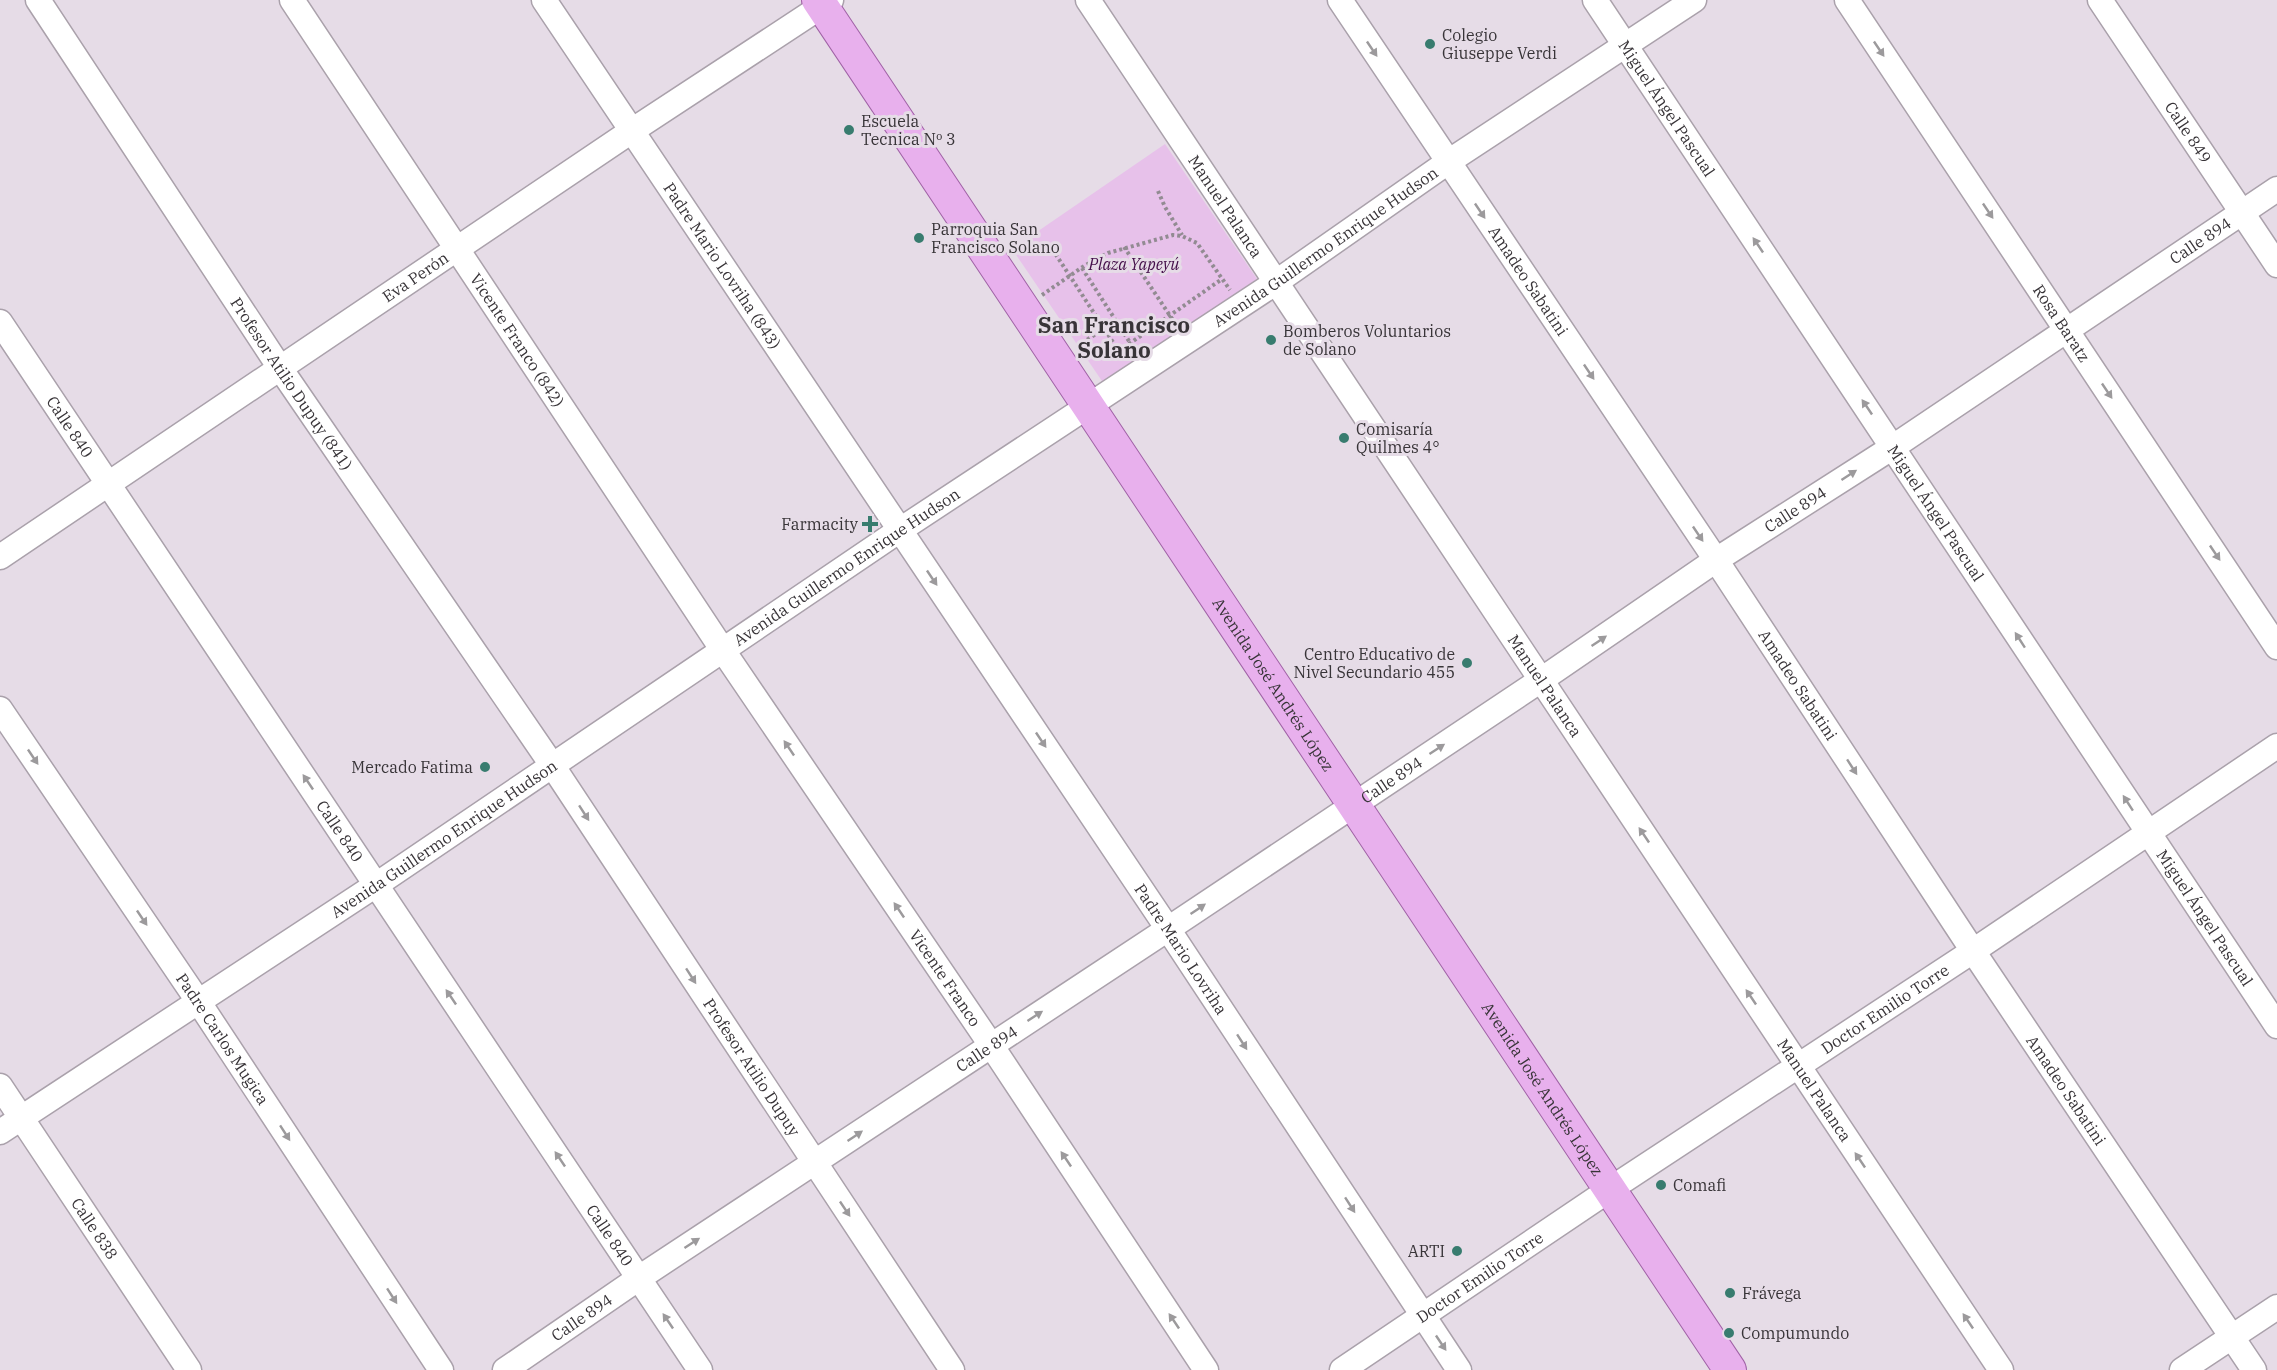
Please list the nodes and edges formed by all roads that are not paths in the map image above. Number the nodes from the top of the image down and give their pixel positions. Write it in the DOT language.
graph roads {
  1 [pos="38,0"];
  2 [pos="292,0"];
  3 [pos="544,0"];
  4 [pos="1088,0"];
  5 [pos="1340,0"];
  6 [pos="1595,0"];
  7 [pos="1694,0"];
  8 [pos="1847,0"];
  9 [pos="2100,0"];
  10 [pos="824,2"];
  11 [pos="1626,46"];
  12 [pos="633,130"];
  13 [pos="1448,162"];
  14 [pos="2277,189"];
  15 [pos="2242,213"];
  16 [pos="458,249"];
  17 [pos="2277,265"];
  18 [pos="1275,283"];
  19 [pos="0,322"];
  20 [pos="2067,329"];
  21 [pos="280,368"];
  22 [pos="1088,406"];
  23 [pos="1893,447"];
  24 [pos="109,483"];
  25 [pos="900,530"];
  26 [pos="0,557"];
  27 [pos="1716,560"];
  28 [pos="2277,647"];
  29 [pos="722,649"];
  30 [pos="1541,680"];
  31 [pos="0,708"];
  32 [pos="2277,747"];
  33 [pos="552,765"];
  34 [pos="1353,804"];
  35 [pos="2148,833"];
  36 [pos="376,885"];
  37 [pos="1168,929"];
  38 [pos="1973,951"];
  39 [pos="198,1001"];
  40 [pos="2277,1026"];
  41 [pos="991,1045"];
  42 [pos="1797,1066"];
  43 [pos="0,1086"];
  44 [pos="21,1118"];
  45 [pos="0,1132"];
  46 [pos="814,1163"];
  47 [pos="1609,1190"];
  48 [pos="639,1278"];
  49 [pos="2277,1307"];
  50 [pos="1423,1317"];
  51 [pos="2232,1337"];
  52 [pos="189,1370"];
  53 [pos="441,1370"];
  54 [pos="505,1370"];
  55 [pos="700,1370"];
  56 [pos="952,1370"];
  57 [pos="1206,1370"];
  58 [pos="1342,1370"];
  59 [pos="1459,1370"];
  60 [pos="1730,1370"];
  61 [pos="2001,1370"];
  62 [pos="2182,1370"];
  63 [pos="2254,1370"];
  1 -- 21 [label="street, Profesor Atilio Dupuy (841)"];
  2 -- 16 [label="street, Vicente Franco (842)"];
  3 -- 12 [label="street, Padre Mario Lovriha (843)"];
  4 -- 18 [label="street, Manuel Palanca"];
  5 -- 13 [label="street, Amadeo Sabatini, one-way"];
  6 -- 11 [label="street, Miguel Ángel Pascual"];
  7 -- 11 [label="street, Avenida Guillermo Enrique Hudson"];
  8 -- 20 [label="street, Rosa Baratz, one-way"];
  9 -- 15 [label="street, Calle 849"];
  10 -- 12 [label="street, Eva Perón"];
  10 -- 22 [label="main road, Avenida José Andrés López"];
  11 -- 13 [label="street, Avenida Guillermo Enrique Hudson"];
  23 -- 11 [label="street, Miguel Ángel Pascual, one-way"];
  12 -- 16 [label="street, Eva Perón"];
  12 -- 25 [label="street, Padre Mario Lovriha (843)"];
  13 -- 18 [label="street, Avenida Guillermo Enrique Hudson"];
  13 -- 27 [label="street, Amadeo Sabatini, one-way"];
  14 -- 15 [label="street, Calle 894"];
  15 -- 17 [label="street, Calle 849"];
  15 -- 20 [label="street, Calle 894"];
  16 -- 21 [label="street, Eva Perón"];
  16 -- 29 [label="street, Vicente Franco (842)"];
  18 -- 22 [label="street, Avenida Guillermo Enrique Hudson"];
  18 -- 30 [label="street, Manuel Palanca"];
  19 -- 24 [label="street, Calle 840"];
  20 -- 23 [label="street, Calle 894"];
  20 -- 28 [label="street, Rosa Baratz, one-way"];
  21 -- 24 [label="street, Eva Perón"];
  21 -- 33 [label="street, Profesor Atilio Dupuy (841)"];
  22 -- 25 [label="street, Avenida Guillermo Enrique Hudson"];
  22 -- 34 [label="main road, Avenida José Andrés López"];
  27 -- 23 [label="street, Calle 894, one-way"];
  35 -- 23 [label="street, Miguel Ángel Pascual, one-way"];
  24 -- 26 [label="street, Eva Perón"];
  36 -- 24 [label="street, Calle 840, one-way"];
  25 -- 29 [label="street, Avenida Guillermo Enrique Hudson"];
  25 -- 37 [label="street, Padre Mario Lovriha, one-way"];
  30 -- 27 [label="street, Calle 894, one-way"];
  27 -- 38 [label="street, Amadeo Sabatini, one-way"];
  29 -- 33 [label="street, Avenida Guillermo Enrique Hudson"];
  41 -- 29 [label="street, Vicente Franco, one-way"];
  34 -- 30 [label="street, Calle 894, one-way"];
  42 -- 30 [label="street, Manuel Palanca, one-way"];
  31 -- 39 [label="street, Padre Carlos Mugica, one-way"];
  32 -- 35 [label="street, Doctor Emilio Torre"];
  33 -- 36 [label="street, Avenida Guillermo Enrique Hudson"];
  33 -- 46 [label="street, Profesor Atilio Dupuy, one-way"];
  37 -- 34 [label="street, Calle 894, one-way"];
  34 -- 47 [label="main road, Avenida José Andrés López"];
  35 -- 38 [label="street, Doctor Emilio Torre"];
  35 -- 40 [label="street, Miguel Ángel Pascual"];
  36 -- 39 [label="street, Avenida Guillermo Enrique Hudson"];
  48 -- 36 [label="street, Calle 840, one-way"];
  41 -- 37 [label="street, Calle 894, one-way"];
  37 -- 50 [label="street, Padre Mario Lovriha, one-way"];
  38 -- 42 [label="street, Doctor Emilio Torre"];
  38 -- 51 [label="street, Amadeo Sabatini"];
  39 -- 44 [label="street, Avenida Guillermo Enrique Hudson"];
  39 -- 53 [label="street, Padre Carlos Mugica, one-way"];
  46 -- 41 [label="street, Calle 894, one-way"];
  57 -- 41 [label="street, Vicente Franco, one-way"];
  42 -- 47 [label="street, Doctor Emilio Torre"];
  61 -- 42 [label="street, Manuel Palanca, one-way"];
  43 -- 44 [label="street, Calle 838"];
  44 -- 45 [label="street, Avenida Guillermo Enrique Hudson"];
  44 -- 52 [label="street, Calle 838"];
  48 -- 46 [label="street, Calle 894, one-way"];
  46 -- 56 [label="street, Profesor Atilio Dupuy, one-way"];
  47 -- 50 [label="street, Doctor Emilio Torre"];
  47 -- 60 [label="main road, Avenida José Andrés López"];
  48 -- 54 [label="street, Calle 894"];
  55 -- 48 [label="street, Calle 840, one-way"];
  49 -- 51 [label="street"];
  50 -- 58 [label="street, Doctor Emilio Torre"];
  50 -- 59 [label="street, Padre Mario Lovriha, one-way"];
  51 -- 62 [label="street"];
  51 -- 63 [label="street, Amadeo Sabatini"];
}
